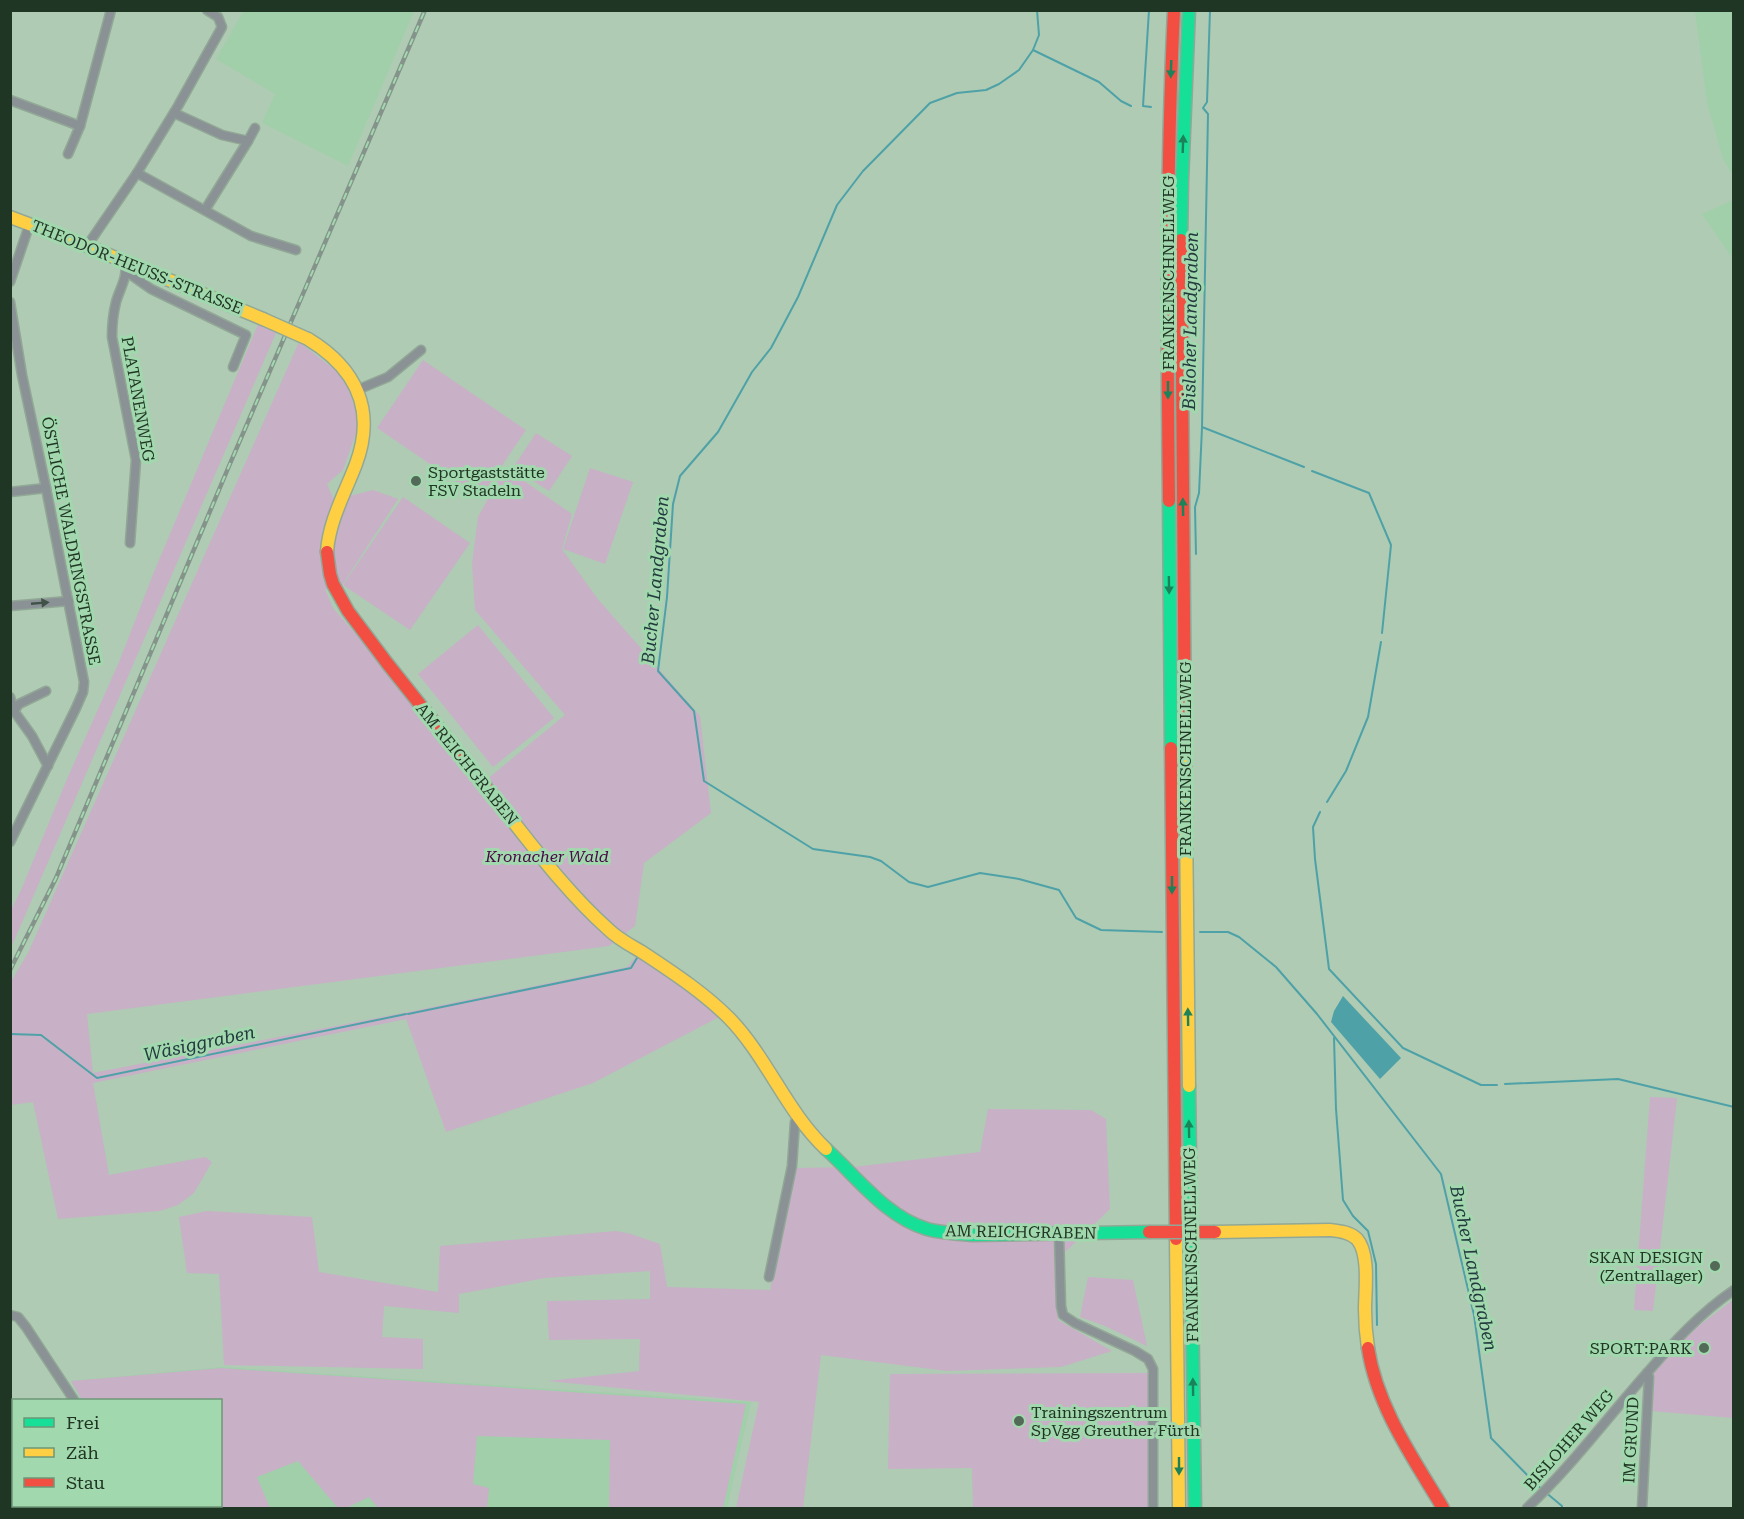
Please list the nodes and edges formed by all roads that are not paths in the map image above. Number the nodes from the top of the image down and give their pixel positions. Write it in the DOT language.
graph roads {
  1 [pos="111,10"];
  2 [pos="207,10"];
  3 [pos="1174,10"];
  4 [pos="1189,10"];
  5 [pos="10,100"];
  6 [pos="174,113"];
  7 [pos="80,126"];
  8 [pos="255,128"];
  9 [pos="248,141"];
  10 [pos="68,154"];
  11 [pos="137,173"];
  12 [pos="205,210"];
  13 [pos="10,217"];
  14 [pos="30,223"];
  15 [pos="87,246"];
  16 [pos="296,250"];
  17 [pos="126,267"];
  18 [pos="10,282"];
  19 [pos="10,302"];
  20 [pos="421,350"];
  21 [pos="233,367"];
  22 [pos="22,375"];
  23 [pos="10,376"];
  24 [pos="357,390"];
  25 [pos="46,488"];
  26 [pos="10,492"];
  27 [pos="130,543"];
  28 [pos="69,601"];
  29 [pos="10,606"];
  30 [pos="46,691"];
  31 [pos="10,697"];
  32 [pos="12,712"];
  33 [pos="48,766"];
  34 [pos="10,842"];
  35 [pos="798,1118"];
  36 [pos="1059,1235"];
  37 [pos="769,1277"];
  38 [pos="1734,1290"];
  39 [pos="10,1315"];
  40 [pos="1647,1373"];
  41 [pos="73,1399"];
  42 [pos="1153,1509"];
  43 [pos="1179,1509"];
  44 [pos="1195,1509"];
  45 [pos="1443,1509"];
  46 [pos="1527,1509"];
  47 [pos="1642,1509"];
  1 -- 7 [label="street"];
  2 -- 6 [label="street"];
  3 -- 43 [label="main road, FRANKENSCHNELLWEG, one-way"];
  44 -- 4 [label="main road, FRANKENSCHNELLWEG, one-way"];
  5 -- 7 [label="street"];
  6 -- 9 [label="street"];
  6 -- 11 [label="street"];
  7 -- 10 [label="street"];
  8 -- 9 [label="street"];
  9 -- 12 [label="street"];
  11 -- 12 [label="street"];
  11 -- 15 [label="street"];
  12 -- 16 [label="street"];
  13 -- 14 [label="main road, THEODOR-HEUSS-STRASSE"];
  14 -- 15 [label="main road, THEODOR-HEUSS-STRASSE"];
  14 -- 18 [label="street"];
  15 -- 17 [label="main road, THEODOR-HEUSS-STRASSE"];
  17 -- 21 [label="street, THEODOR-HEUSS-STRASSE"];
  17 -- 24 [label="main road, THEODOR-HEUSS-STRASSE, bridge"];
  17 -- 27 [label="street, PLATANENWEG"];
  19 -- 22 [label="street, ÖSTLICHE WALDRINGSTRASSE"];
  20 -- 24 [label="street"];
  22 -- 23 [label="street"];
  22 -- 25 [label="street, ÖSTLICHE WALDRINGSTRASSE"];
  24 -- 35 [label="main road, AM REICHGRABEN"];
  25 -- 26 [label="street"];
  25 -- 28 [label="street, ÖSTLICHE WALDRINGSTRASSE"];
  29 -- 28 [label="street, one-way"];
  28 -- 33 [label="street, ÖSTLICHE WALDRINGSTRASSE"];
  30 -- 32 [label="street"];
  31 -- 32 [label="street"];
  32 -- 33 [label="street"];
  33 -- 34 [label="street, ÖSTLICHE WALDRINGSTRASSE"];
  35 -- 36 [label="main road, AM REICHGRABEN"];
  35 -- 37 [label="street"];
  36 -- 42 [label="street"];
  36 -- 45 [label="main road, AM REICHGRABEN, bridge"];
  38 -- 40 [label="street, BISLOHER WEG"];
  39 -- 41 [label="street"];
  40 -- 46 [label="street, BISLOHER WEG"];
  40 -- 47 [label="street, IM GRUND"];
}
